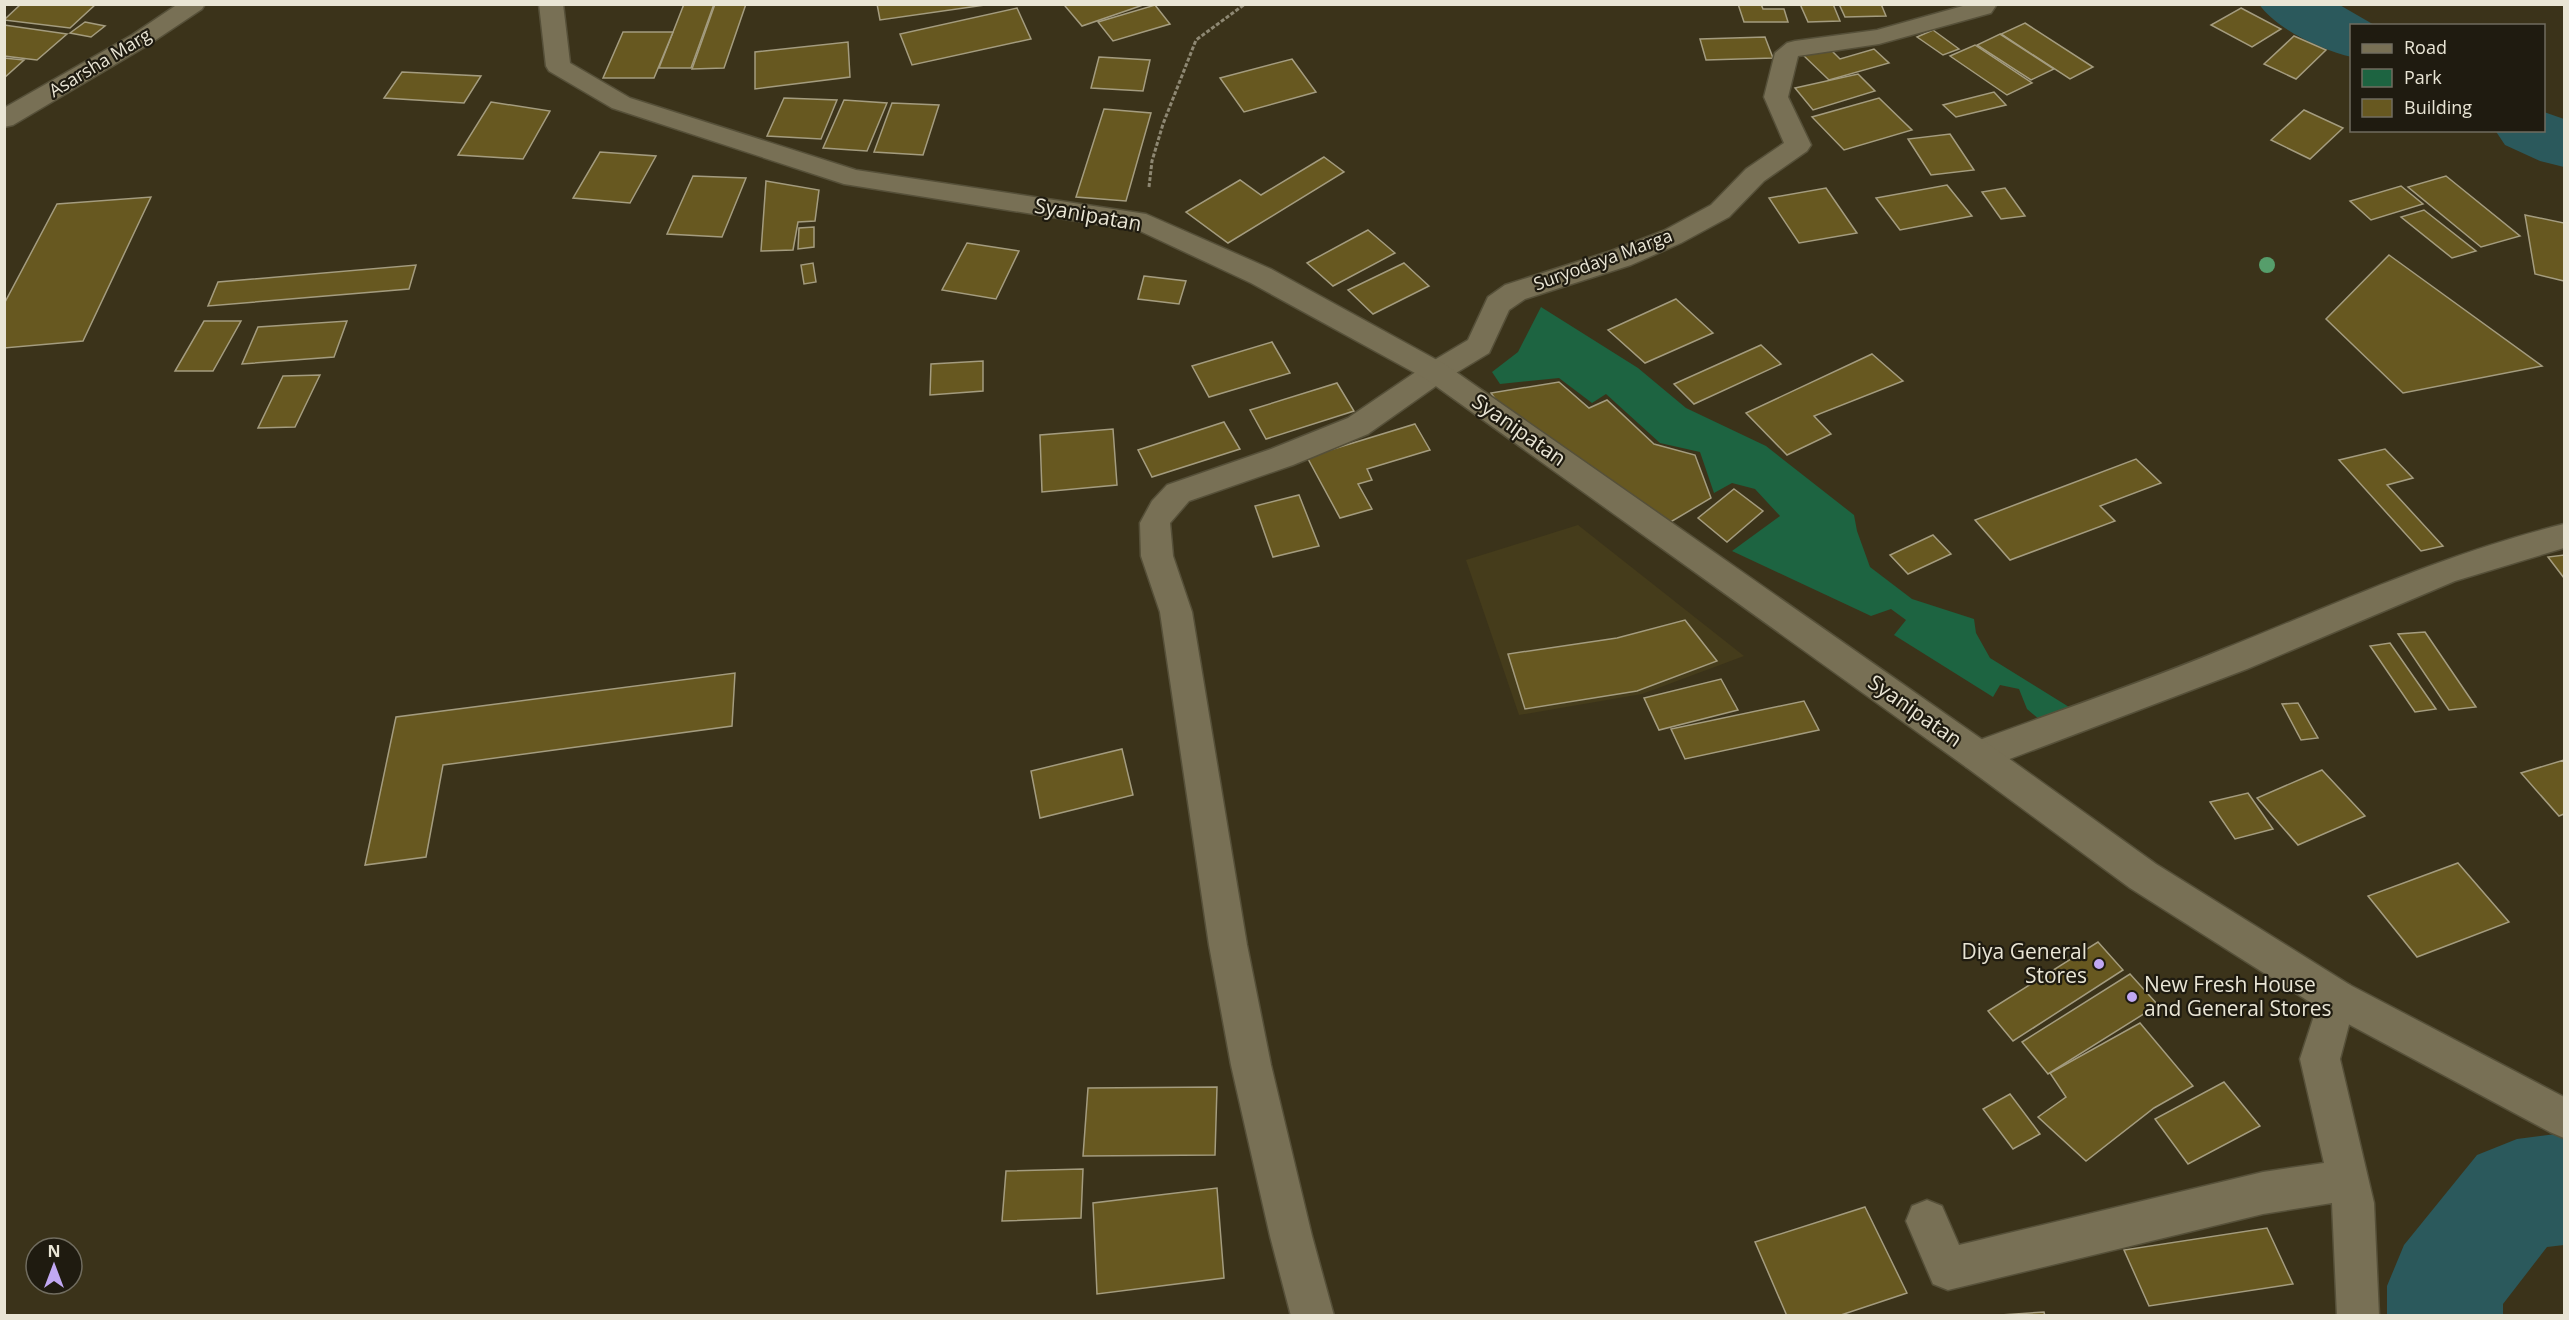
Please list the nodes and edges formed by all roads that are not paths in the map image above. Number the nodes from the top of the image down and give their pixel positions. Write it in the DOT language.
graph roads {
  1 [pos="194,4"];
  2 [pos="551,4"];
  3 [pos="1986,4"];
  4 [pos="4,119"];
  5 [pos="1436,372"];
  6 [pos="2565,536"];
  7 [pos="1978,756"];
  8 [pos="2337,998"];
  9 [pos="2565,1118"];
  10 [pos="2348,1180"];
  11 [pos="1928,1221"];
  12 [pos="1313,1316"];
  13 [pos="2358,1316"];
  1 -- 4 [label="street, Asarsha Marg"];
  2 -- 5 [label="street, Syanipatan"];
  3 -- 5 [label="street, Suryodaya Marga"];
  5 -- 7 [label="street, Syanipatan"];
  5 -- 12 [label="street"];
  6 -- 7 [label="street"];
  7 -- 8 [label="street, Syanipatan"];
  8 -- 9 [label="street, Syanipatan"];
  8 -- 10 [label="street"];
  10 -- 11 [label="street"];
  10 -- 13 [label="street"];
}
